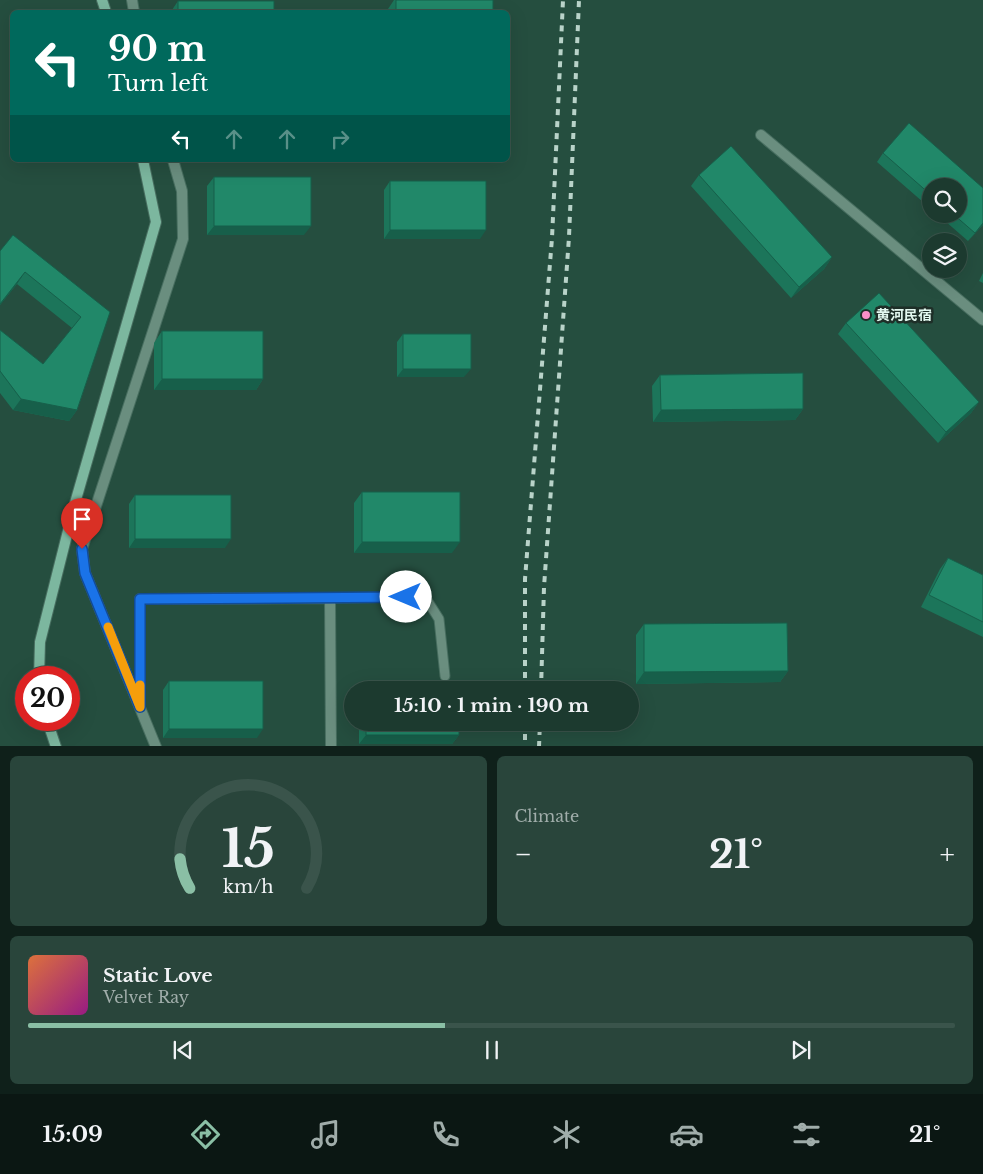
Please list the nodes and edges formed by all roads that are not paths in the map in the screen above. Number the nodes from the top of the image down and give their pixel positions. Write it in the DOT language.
graph roads {
  1 [pos="761,135"];
  2 [pos="143,162"];
  3 [pos="174,162"];
  4 [pos="983,320"];
  5 [pos="330,598"];
  6 [pos="39,666"];
  7 [pos="445,676"];
  8 [pos="140,707"];
  9 [pos="51,731"];
  10 [pos="56,746"];
  11 [pos="156,746"];
  12 [pos="331,746"];
  1 -- 4 [label="street"];
  2 -- 6 [label="street"];
  3 -- 8 [label="street"];
  5 -- 7 [label="lane"];
  5 -- 8 [label="street"];
  5 -- 12 [label="street"];
  8 -- 11 [label="street"];
  9 -- 10 [label="street"];
}
